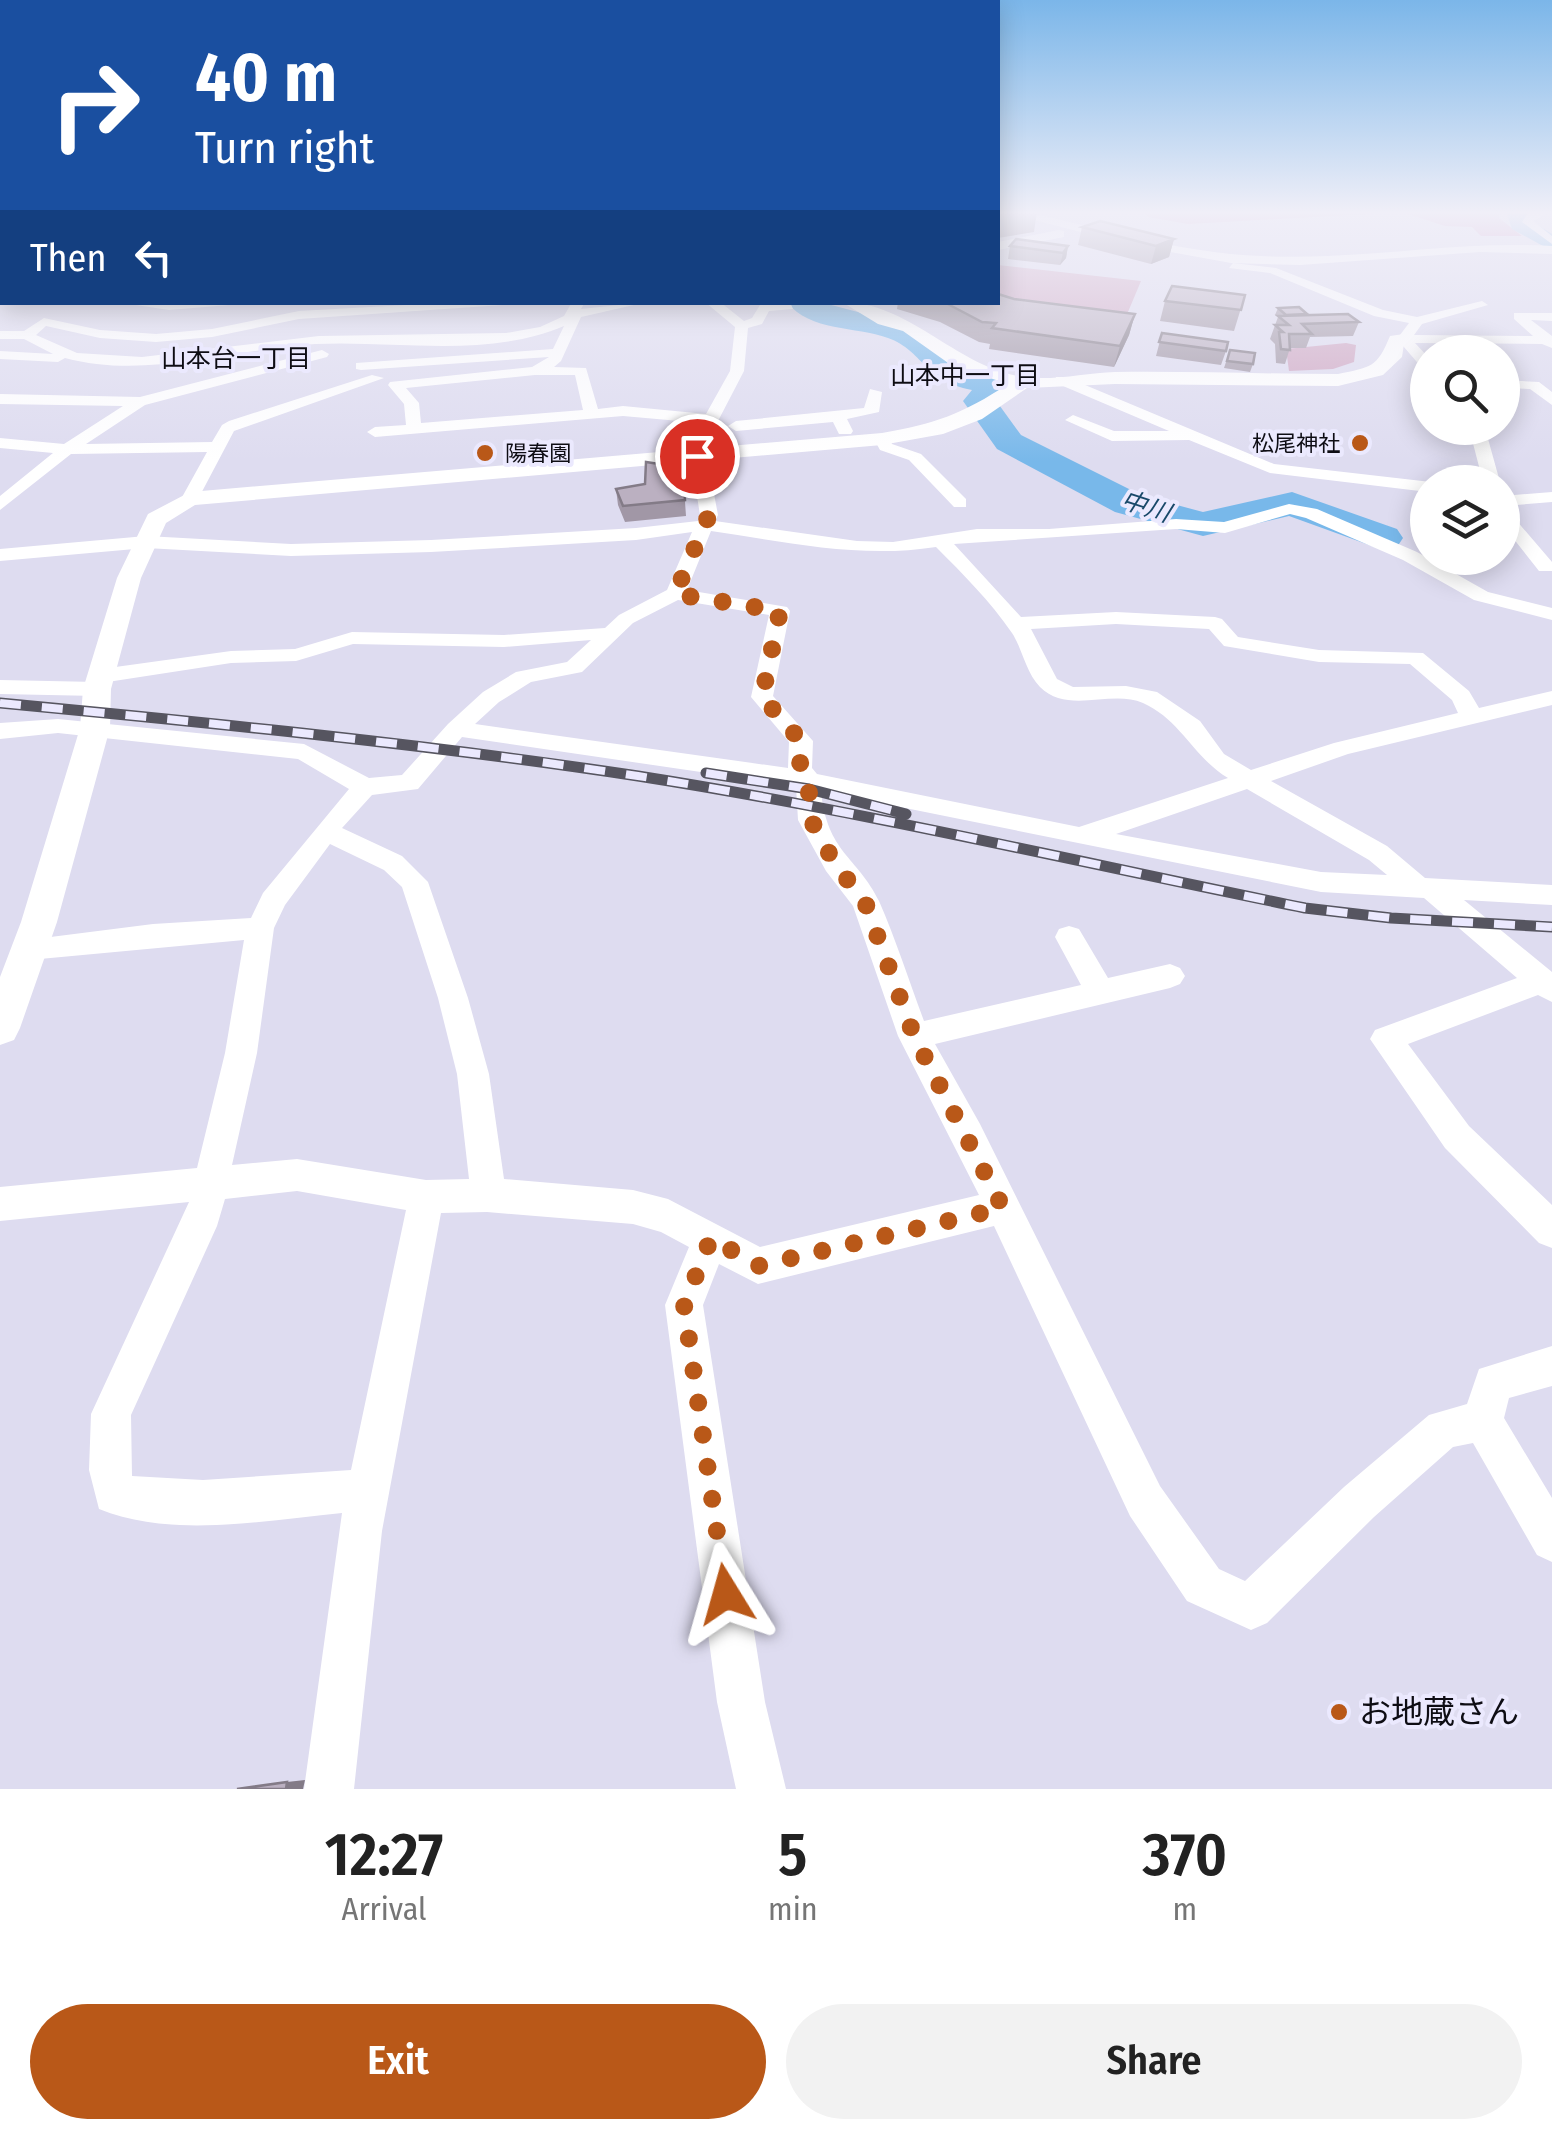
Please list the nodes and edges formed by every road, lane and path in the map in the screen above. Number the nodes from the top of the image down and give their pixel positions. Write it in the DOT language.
graph roads {
  1 [pos="1333,294"];
  2 [pos="423,305"];
  3 [pos="617,305"];
  4 [pos="716,305"];
  5 [pos="761,305"];
  6 [pos="856,305"];
  7 [pos="1482,305"];
  8 [pos="789,306"];
  9 [pos="345,307"];
  10 [pos="576,310"];
  11 [pos="58,312"];
  12 [pos="1552,317"];
  13 [pos="1417,321"];
  14 [pos="44,322"];
  15 [pos="742,326"];
  16 [pos="0,335"];
  17 [pos="27,335"];
  18 [pos="1404,339"];
  19 [pos="1550,342"];
  20 [pos="376,344"];
  21 [pos="1410,346"];
  22 [pos="558,352"];
  23 [pos="0,355"];
  24 [pos="311,357"];
  25 [pos="80,358"];
  26 [pos="362,366"];
  27 [pos="535,371"];
  28 [pos="377,378"];
  29 [pos="1061,380"];
  30 [pos="1022,383"];
  31 [pos="395,385"];
  32 [pos="1520,385"];
  33 [pos="1534,385"];
  34 [pos="1552,385"];
  35 [pos="875,392"];
  36 [pos="0,399"];
  37 [pos="1552,400"];
  38 [pos="140,402"];
  39 [pos="590,412"];
  40 [pos="838,417"];
  41 [pos="712,418"];
  42 [pos="1073,420"];
  43 [pos="736,426"];
  44 [pos="414,429"];
  45 [pos="375,432"];
  46 [pos="1195,436"];
  47 [pos="882,439"];
  48 [pos="850,442"];
  49 [pos="0,443"];
  50 [pos="218,447"];
  51 [pos="66,450"];
  52 [pos="697,456"];
  53 [pos="1410,485"];
  54 [pos="1552,497"];
  55 [pos="190,499"];
  56 [pos="1520,500"];
  57 [pos="960,503"];
  58 [pos="0,505"];
  59 [pos="705,525"];
  60 [pos="1520,533"];
  61 [pos="940,540"];
  62 [pos="146,542"];
  63 [pos="1520,546"];
  64 [pos="0,555"];
  65 [pos="1549,569"];
  66 [pos="675,594"];
  67 [pos="1552,614"];
  68 [pos="1015,624"];
  69 [pos="612,634"];
  70 [pos="524,640"];
  71 [pos="524,677"];
  72 [pos="100,682"];
  73 [pos="0,687"];
  74 [pos="1552,698"];
  75 [pos="1472,716"];
  76 [pos="95,728"];
  77 [pos="456,728"];
  78 [pos="0,731"];
  79 [pos="808,779"];
  80 [pos="1248,779"];
  81 [pos="366,787"];
  82 [pos="326,831"];
  83 [pos="1080,837"];
  84 [pos="1426,889"];
  85 [pos="1552,895"];
  86 [pos="260,928"];
  87 [pos="1070,937"];
  88 [pos="29,949"];
  89 [pos="1170,976"];
  90 [pos="1548,985"];
  91 [pos="1100,992"];
  92 [pos="0,1028"];
  93 [pos="914,1036"];
  94 [pos="214,1181"];
  95 [pos="487,1196"];
  96 [pos="426,1197"];
  97 [pos="0,1204"];
  98 [pos="1003,1208"];
  99 [pos="1552,1230"];
  100 [pos="711,1238"];
  101 [pos="1552,1366"];
  102 [pos="1482,1420"];
  103 [pos="368,1490"];
  104 [pos="1552,1540"];
  105 [pos="329,1789"];
  106 [pos="761,1789"];
  1 -- 13 [label="street"];
  2 -- 9 [label="street"];
  3 -- 10 [label="street"];
  4 -- 15 [label="street"];
  5 -- 8 [label="street"];
  5 -- 15 [label="street"];
  6 -- 30 [label="street"];
  7 -- 13 [label="street"];
  9 -- 14 [label="street"];
  10 -- 20 [label="street"];
  10 -- 22 [label="street"];
  11 -- 14 [label="street"];
  12 -- 19 [label="street"];
  13 -- 18 [label="street"];
  14 -- 17 [label="street"];
  15 -- 41 [label="street"];
  16 -- 17 [label="street"];
  17 -- 25 [label="street"];
  18 -- 19 [label="street"];
  18 -- 21 [label="street"];
  18 -- 29 [label="street"];
  20 -- 24 [label="street"];
  20 -- 25 [label="street"];
  22 -- 26 [label="street"];
  22 -- 27 [label="street"];
  23 -- 25 [label="street"];
  24 -- 26 [label="street"];
  24 -- 38 [label="street"];
  26 -- 28 [label="street"];
  27 -- 31 [label="street"];
  27 -- 39 [label="street"];
  28 -- 31 [label="street"];
  28 -- 50 [label="street"];
  29 -- 30 [label="street"];
  29 -- 46 [label="street"];
  30 -- 47 [label="street"];
  31 -- 44 [label="street"];
  32 -- 33 [label="street"];
  33 -- 34 [label="street"];
  33 -- 37 [label="street"];
  35 -- 40 [label="street"];
  36 -- 38 [label="street"];
  38 -- 51 [label="street"];
  39 -- 41 [label="street"];
  39 -- 44 [label="street"];
  40 -- 43 [label="street"];
  40 -- 48 [label="street"];
  41 -- 52 [label="street"];
  42 -- 46 [label="street"];
  44 -- 45 [label="street"];
  46 -- 53 [label="street"];
  47 -- 48 [label="street"];
  47 -- 57 [label="street"];
  48 -- 52 [label="street"];
  49 -- 51 [label="street"];
  50 -- 51 [label="street"];
  50 -- 55 [label="street"];
  51 -- 58 [label="street"];
  52 -- 55 [label="street"];
  52 -- 59 [label="street"];
  54 -- 56 [label="street"];
  55 -- 62 [label="street"];
  59 -- 61 [label="street"];
  59 -- 62 [label="street"];
  59 -- 66 [label="street"];
  60 -- 65 [label="street"];
  61 -- 67 [label="street"];
  61 -- 68 [label="street"];
  62 -- 64 [label="street"];
  62 -- 72 [label="street"];
  63 -- 65 [label="street"];
  66 -- 69 [label="street"];
  66 -- 79 [label="street"];
  68 -- 75 [label="street"];
  68 -- 80 [label="street"];
  69 -- 70 [label="street"];
  69 -- 71 [label="street"];
  70 -- 71 [label="street"];
  70 -- 72 [label="street"];
  71 -- 77 [label="street"];
  72 -- 73 [label="street"];
  72 -- 76 [label="street"];
  74 -- 75 [label="street"];
  75 -- 80 [label="street"];
  76 -- 78 [label="street"];
  76 -- 81 [label="street"];
  76 -- 88 [label="street"];
  77 -- 79 [label="street"];
  77 -- 81 [label="street"];
  79 -- 83 [label="street"];
  79 -- 93 [label="street"];
  80 -- 83 [label="street"];
  80 -- 84 [label="street"];
  81 -- 82 [label="street"];
  82 -- 86 [label="street"];
  82 -- 95 [label="street"];
  83 -- 84 [label="street"];
  84 -- 85 [label="street"];
  84 -- 90 [label="street"];
  86 -- 88 [label="street"];
  86 -- 94 [label="street"];
  87 -- 91 [label="street"];
  88 -- 92 [label="street"];
  89 -- 91 [label="street"];
  90 -- 99 [label="street"];
  91 -- 93 [label="street"];
  93 -- 98 [label="street"];
  94 -- 96 [label="street"];
  94 -- 97 [label="street"];
  94 -- 103 [label="street"];
  95 -- 96 [label="street"];
  95 -- 100 [label="street"];
  96 -- 103 [label="street"];
  98 -- 100 [label="street"];
  98 -- 102 [label="street"];
  100 -- 106 [label="street"];
  101 -- 102 [label="street"];
  102 -- 104 [label="street"];
  103 -- 105 [label="street"];
}
